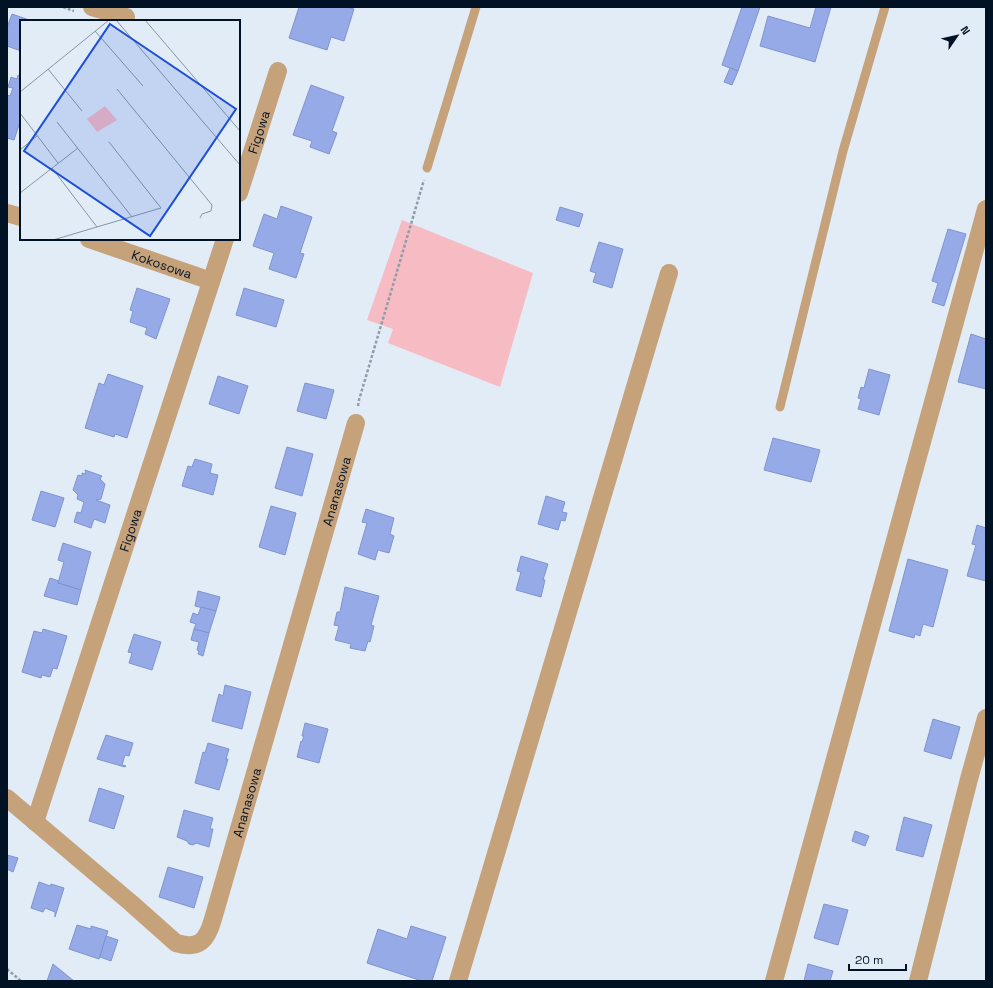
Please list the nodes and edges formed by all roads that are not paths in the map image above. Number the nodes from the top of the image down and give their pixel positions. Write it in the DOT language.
graph roads {
  1 [pos="92,7"];
  2 [pos="476,7"];
  3 [pos="885,7"];
  4 [pos="127,15"];
  5 [pos="278,71"];
  6 [pos="427,168"];
  7 [pos="240,190"];
  8 [pos="986,209"];
  9 [pos="7,213"];
  10 [pos="20,217"];
  11 [pos="92,240"];
  12 [pos="224,240"];
  13 [pos="669,273"];
  14 [pos="211,281"];
  15 [pos="780,407"];
  16 [pos="356,423"];
  17 [pos="986,718"];
  18 [pos="7,798"];
  19 [pos="35,822"];
  20 [pos="458,981"];
  21 [pos="774,981"];
  22 [pos="918,981"];
  1 -- 4 [label="street"];
  2 -- 6 [label="lane"];
  3 -- 15 [label="lane"];
  5 -- 7 [label="street, Figowa"];
  8 -- 21 [label="street"];
  9 -- 10 [label="street"];
  11 -- 14 [label="street, Kokosowa"];
  12 -- 14 [label="street, Figowa"];
  13 -- 20 [label="street"];
  14 -- 19 [label="street, Figowa"];
  16 -- 19 [label="street, Ananasowa"];
  17 -- 22 [label="street"];
  18 -- 19 [label="street, Ananasowa"];
}
